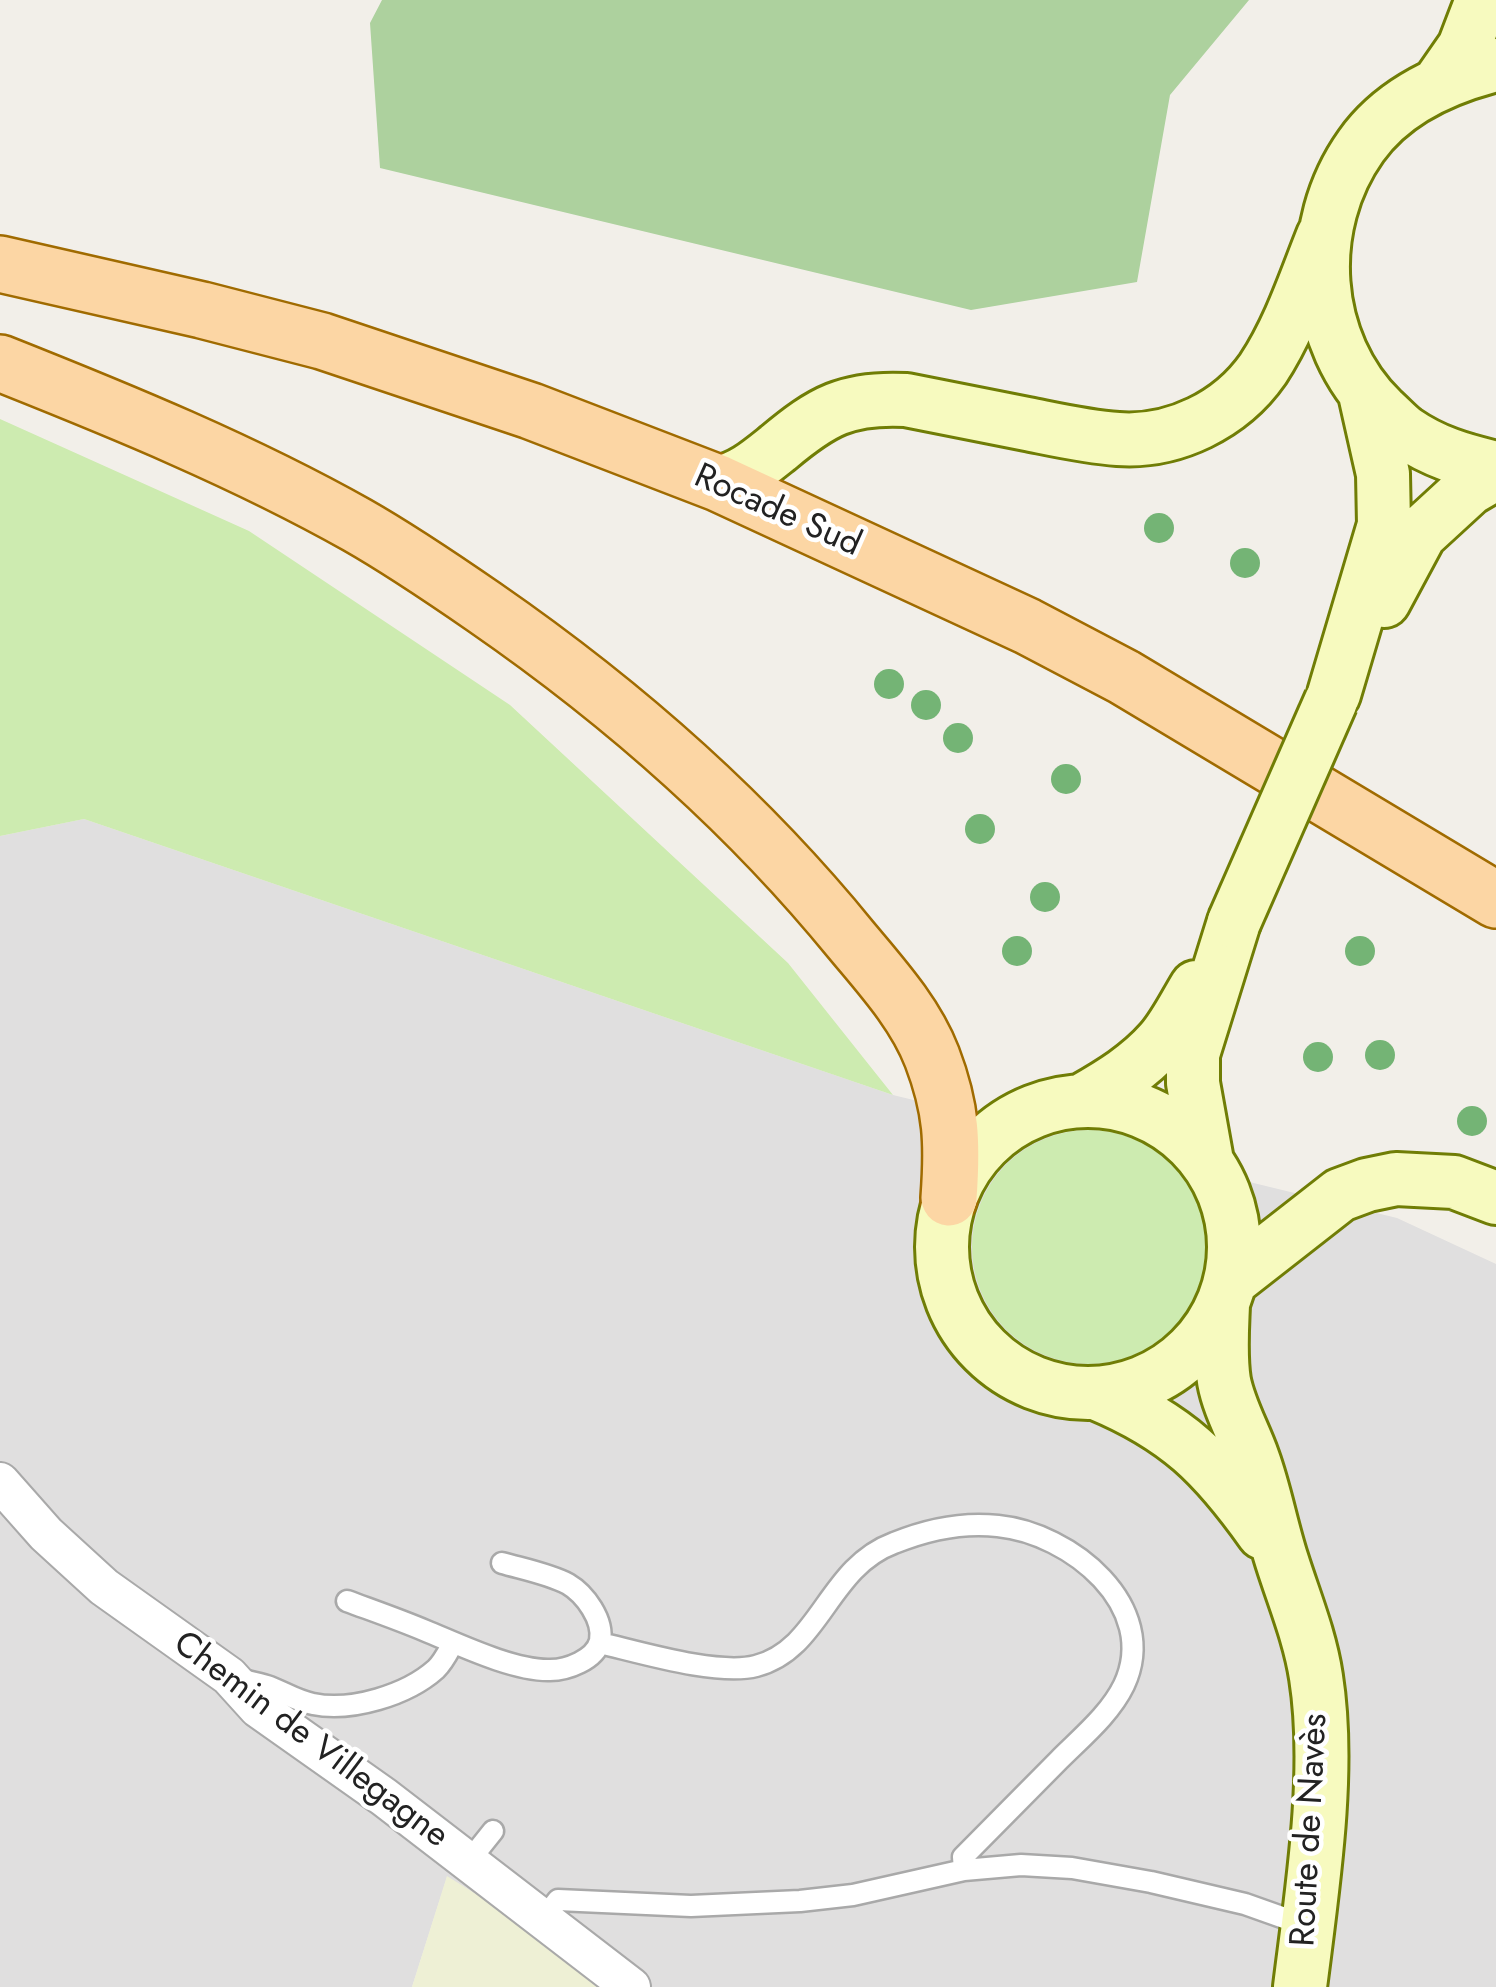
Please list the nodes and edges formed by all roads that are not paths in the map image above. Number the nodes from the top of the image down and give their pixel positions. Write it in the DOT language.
graph roads {
  1 [pos="1482,0"];
  2 [pos="1496,65"];
  3 [pos="1439,83"];
  4 [pos="1323,236"];
  5 [pos="0,264"];
  6 [pos="0,363"];
  7 [pos="1365,394"];
  8 [pos="1496,471"];
  9 [pos="718,484"];
  10 [pos="1332,698"];
  11 [pos="1496,900"];
  12 [pos="1233,926"];
  13 [pos="1083,1100"];
  14 [pos="1207,1161"];
  15 [pos="949,1198"];
  16 [pos="1496,1198"];
  17 [pos="1227,1293"];
  18 [pos="1098,1394"];
  19 [pos="0,1482"];
  20 [pos="1281,1559"];
  21 [pos="502,1563"];
  22 [pos="348,1601"];
  23 [pos="453,1642"];
  24 [pos="600,1643"];
  25 [pos="229,1676"];
  26 [pos="493,1831"];
  27 [pos="470,1862"];
  28 [pos="964,1870"];
  29 [pos="544,1918"];
  30 [pos="1308,1926"];
  31 [pos="632,1987"];
  32 [pos="1300,1987"];
  1 -- 3 [label="main road, Route de Navès"];
  2 -- 3 [label="main road, Route de Navès"];
  3 -- 4 [label="main road, Route de Navès"];
  4 -- 7 [label="main road, Route de Navès"];
  4 -- 9 [label="main road"];
  5 -- 9 [label="main road, Rocade Sud"];
  6 -- 15 [label="main road"];
  7 -- 8 [label="main road, Route de Navès"];
  7 -- 10 [label="main road, Route de Navès"];
  8 -- 10 [label="main road, Route de Navès"];
  9 -- 11 [label="main road, Rocade Sud"];
  10 -- 12 [label="main road, Route de Navès, bridge"];
  12 -- 13 [label="main road, Route de Navès"];
  12 -- 14 [label="main road, Route de Navès"];
  13 -- 14 [label="main road, Route de Navès"];
  13 -- 15 [label="main road, Route de Navès"];
  14 -- 17 [label="main road, Route de Navès"];
  15 -- 18 [label="main road, Route de Navès"];
  16 -- 17 [label="main road"];
  17 -- 18 [label="main road, Route de Navès"];
  17 -- 20 [label="main road, Route de Navès"];
  18 -- 20 [label="main road, Route de Navès"];
  19 -- 25 [label="street, Chemin de Villegagne"];
  20 -- 30 [label="main road, Route de Navès"];
  21 -- 24 [label="lane"];
  22 -- 23 [label="lane"];
  23 -- 24 [label="lane"];
  23 -- 25 [label="lane"];
  24 -- 28 [label="lane"];
  25 -- 27 [label="street, Chemin de Villegagne"];
  26 -- 27 [label="lane"];
  27 -- 29 [label="street, Chemin de Villegagne"];
  28 -- 29 [label="lane"];
  28 -- 30 [label="lane"];
  29 -- 31 [label="street, Chemin de Villegagne"];
  30 -- 32 [label="main road, Route de Navès"];
}
